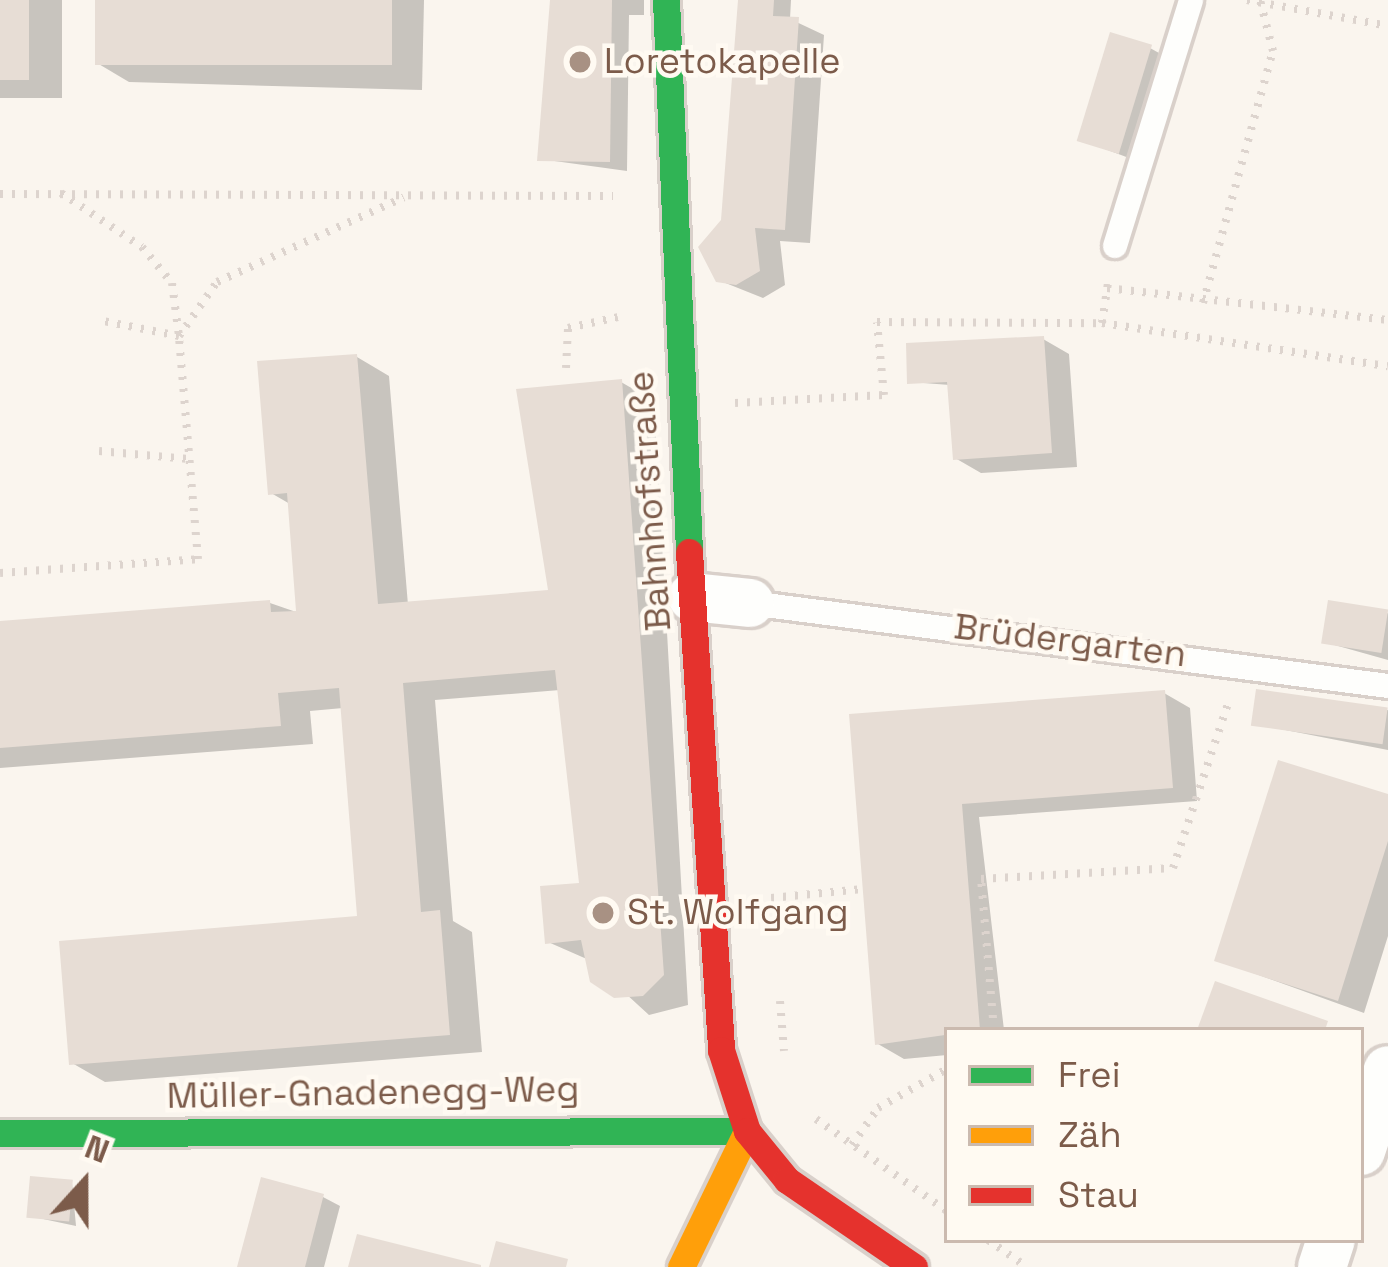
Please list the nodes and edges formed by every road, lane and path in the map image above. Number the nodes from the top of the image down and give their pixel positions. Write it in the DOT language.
graph roads {
  1 [pos="666,0"];
  2 [pos="1191,0"];
  3 [pos="1247,0"];
  4 [pos="1260,2"];
  5 [pos="1388,26"];
  6 [pos="59,192"];
  7 [pos="0,194"];
  8 [pos="669,196"];
  9 [pos="404,197"];
  10 [pos="1115,246"];
  11 [pos="1107,288"];
  12 [pos="1203,303"];
  13 [pos="674,317"];
  14 [pos="98,320"];
  15 [pos="1388,320"];
  16 [pos="179,336"];
  17 [pos="1388,366"];
  18 [pos="566,368"];
  19 [pos="680,407"];
  20 [pos="99,452"];
  21 [pos="190,459"];
  22 [pos="0,573"];
  23 [pos="692,597"];
  24 [pos="751,603"];
  25 [pos="1243,661"];
  26 [pos="1388,686"];
  27 [pos="969,879"];
  28 [pos="981,879"];
  29 [pos="863,889"];
  30 [pos="771,898"];
  31 [pos="994,1027"];
  32 [pos="1388,1070"];
  33 [pos="944,1071"];
  34 [pos="747,1130"];
  35 [pos="0,1133"];
  36 [pos="1364,1142"];
  37 [pos="852,1145"];
  38 [pos="992,1243"];
  39 [pos="681,1267"];
  40 [pos="914,1267"];
  41 [pos="1027,1267"];
  1 -- 8 [label="main road, Bahnhofstraße"];
  2 -- 10 [label="lane"];
  3 -- 4 [label="path"];
  4 -- 5 [label="path"];
  4 -- 12 [label="path"];
  6 -- 7 [label="path"];
  6 -- 9 [label="path"];
  6 -- 16 [label="path"];
  8 -- 9 [label="path"];
  8 -- 13 [label="main road, Bahnhofstraße"];
  9 -- 16 [label="path"];
  11 -- 12 [label="path"];
  12 -- 15 [label="path"];
  13 -- 18 [label="path"];
  13 -- 19 [label="main road, Bahnhofstraße"];
  14 -- 16 [label="path"];
  16 -- 21 [label="path"];
  17 -- 19 [label="path"];
  19 -- 23 [label="main road, Bahnhofstraße"];
  20 -- 21 [label="path"];
  21 -- 22 [label="path"];
  23 -- 24 [label="street"];
  23 -- 34 [label="main road, Bahnhofstraße"];
  24 -- 25 [label="lane, Brüdergarten"];
  25 -- 26 [label="lane, Brüdergarten"];
  25 -- 28 [label="path"];
  27 -- 28 [label="path"];
  28 -- 31 [label="path"];
  29 -- 30 [label="path"];
  32 -- 36 [label="street"];
  33 -- 37 [label="path"];
  34 -- 35 [label="main road, Müller-Gnadenegg-Weg"];
  34 -- 39 [label="main road"];
  34 -- 40 [label="main road"];
  38 -- 41 [label="path"];
}
